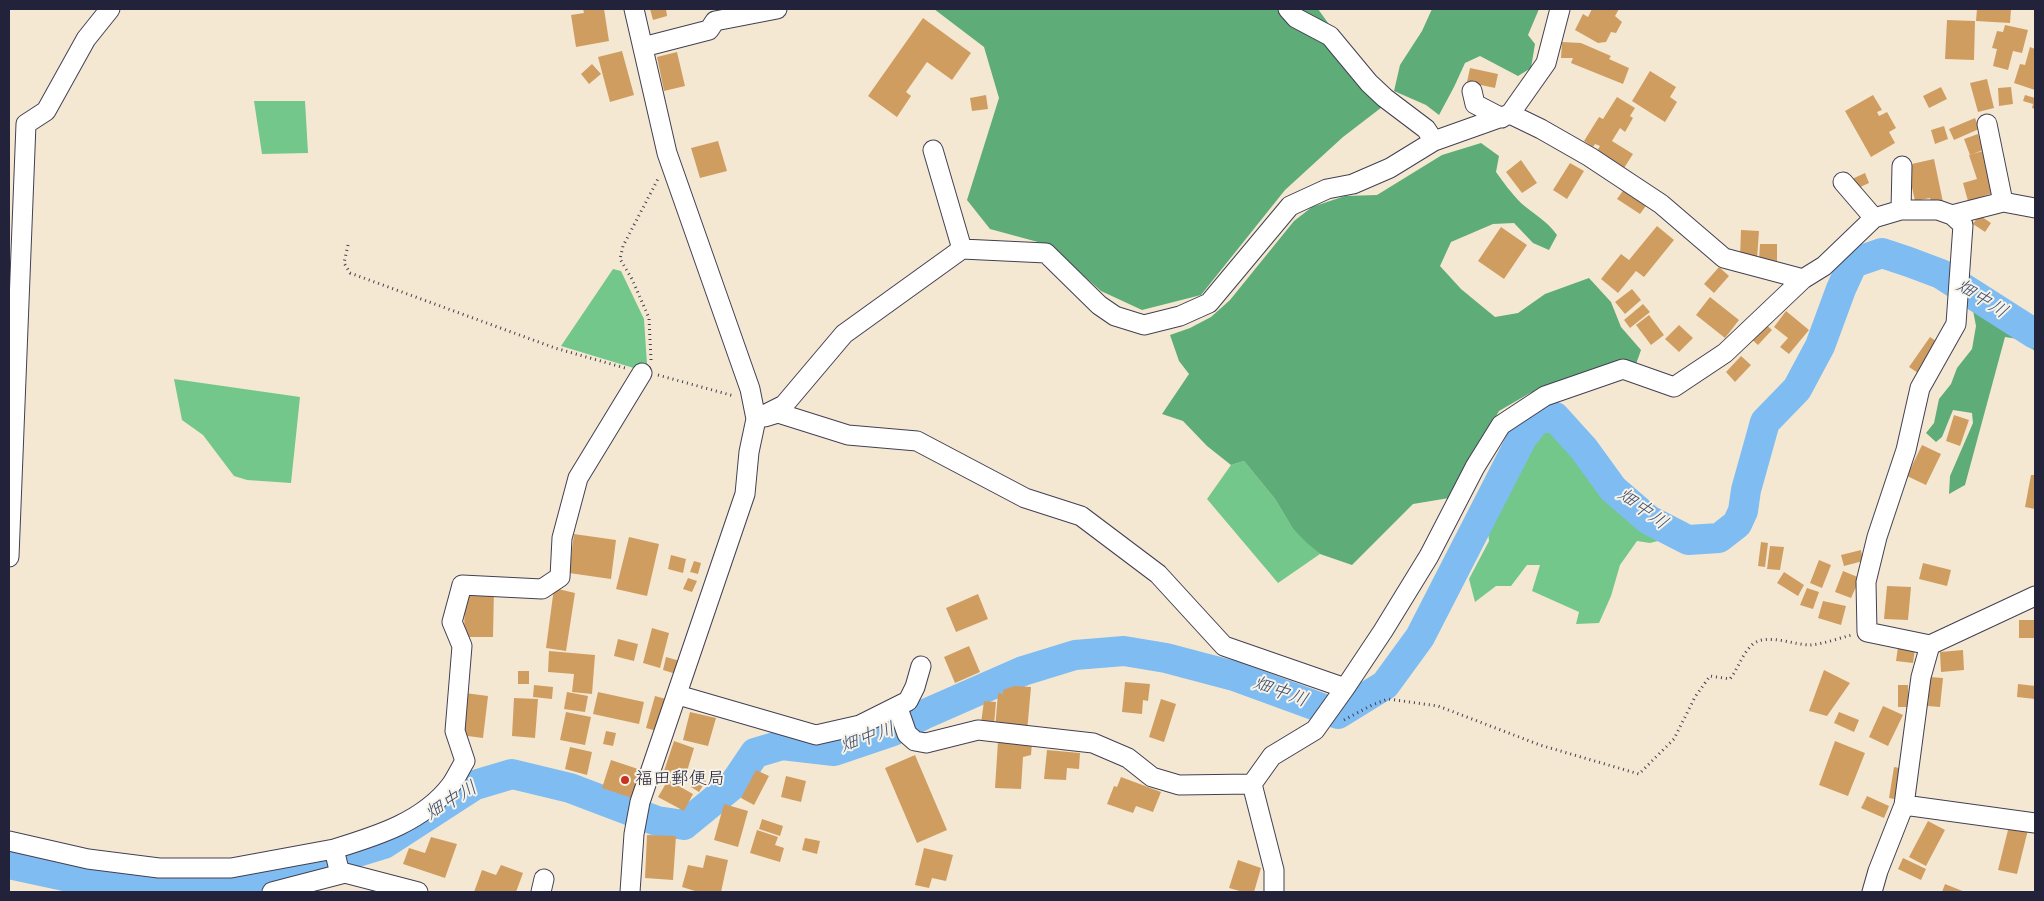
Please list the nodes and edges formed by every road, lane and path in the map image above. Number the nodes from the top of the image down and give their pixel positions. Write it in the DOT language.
graph roads {
  1 [pos="110,9"];
  2 [pos="634,9"];
  3 [pos="777,9"];
  4 [pos="1288,9"];
  5 [pos="1560,9"];
  6 [pos="643,47"];
  7 [pos="1472,91"];
  8 [pos="1506,116"];
  9 [pos="18,123"];
  10 [pos="1987,124"];
  11 [pos="1434,141"];
  12 [pos="933,150"];
  13 [pos="667,153"];
  14 [pos="1902,166"];
  15 [pos="1843,182"];
  16 [pos="2003,202"];
  17 [pos="2035,208"];
  18 [pos="1902,210"];
  19 [pos="1952,215"];
  20 [pos="1874,218"];
  21 [pos="348,245"];
  22 [pos="962,249"];
  23 [pos="1803,279"];
  24 [pos="647,373"];
  25 [pos="756,418"];
  26 [pos="9,557"];
  27 [pos="2035,596"];
  28 [pos="1867,632"];
  29 [pos="1930,645"];
  30 [pos="921,666"];
  31 [pos="1344,691"];
  32 [pos="678,695"];
  33 [pos="899,710"];
  34 [pos="1319,724"];
  35 [pos="1252,784"];
  36 [pos="1904,805"];
  37 [pos="2035,823"];
  38 [pos="9,841"];
  39 [pos="334,850"];
  40 [pos="339,872"];
  41 [pos="272,892"];
  42 [pos="418,892"];
  43 [pos="630,892"];
  44 [pos="1274,892"];
  45 [pos="1872,892"];
  1 -- 9 [label="street"];
  2 -- 6 [label="street"];
  3 -- 6 [label="street"];
  4 -- 11 [label="street"];
  5 -- 8 [label="street"];
  6 -- 13 [label="street"];
  7 -- 8 [label="street"];
  8 -- 11 [label="street"];
  8 -- 23 [label="street"];
  9 -- 26 [label="street"];
  10 -- 16 [label="street"];
  11 -- 22 [label="street"];
  12 -- 22 [label="street"];
  13 -- 24 [label="path"];
  13 -- 25 [label="street"];
  14 -- 18 [label="street"];
  15 -- 20 [label="street"];
  16 -- 17 [label="street"];
  16 -- 19 [label="street"];
  18 -- 19 [label="street"];
  18 -- 20 [label="street"];
  19 -- 28 [label="street"];
  20 -- 23 [label="street"];
  21 -- 24 [label="path"];
  22 -- 25 [label="street"];
  23 -- 31 [label="street"];
  24 -- 25 [label="path"];
  24 -- 39 [label="street"];
  25 -- 31 [label="street"];
  25 -- 32 [label="street"];
  27 -- 29 [label="street"];
  28 -- 29 [label="street"];
  28 -- 34 [label="path"];
  29 -- 36 [label="street"];
  30 -- 33 [label="street"];
  31 -- 34 [label="street"];
  32 -- 33 [label="street"];
  32 -- 43 [label="street"];
  33 -- 35 [label="street"];
  34 -- 35 [label="street"];
  35 -- 44 [label="street"];
  36 -- 37 [label="street"];
  36 -- 45 [label="street"];
  38 -- 39 [label="street"];
  39 -- 40 [label="street"];
  40 -- 41 [label="street"];
  40 -- 42 [label="street"];
}
